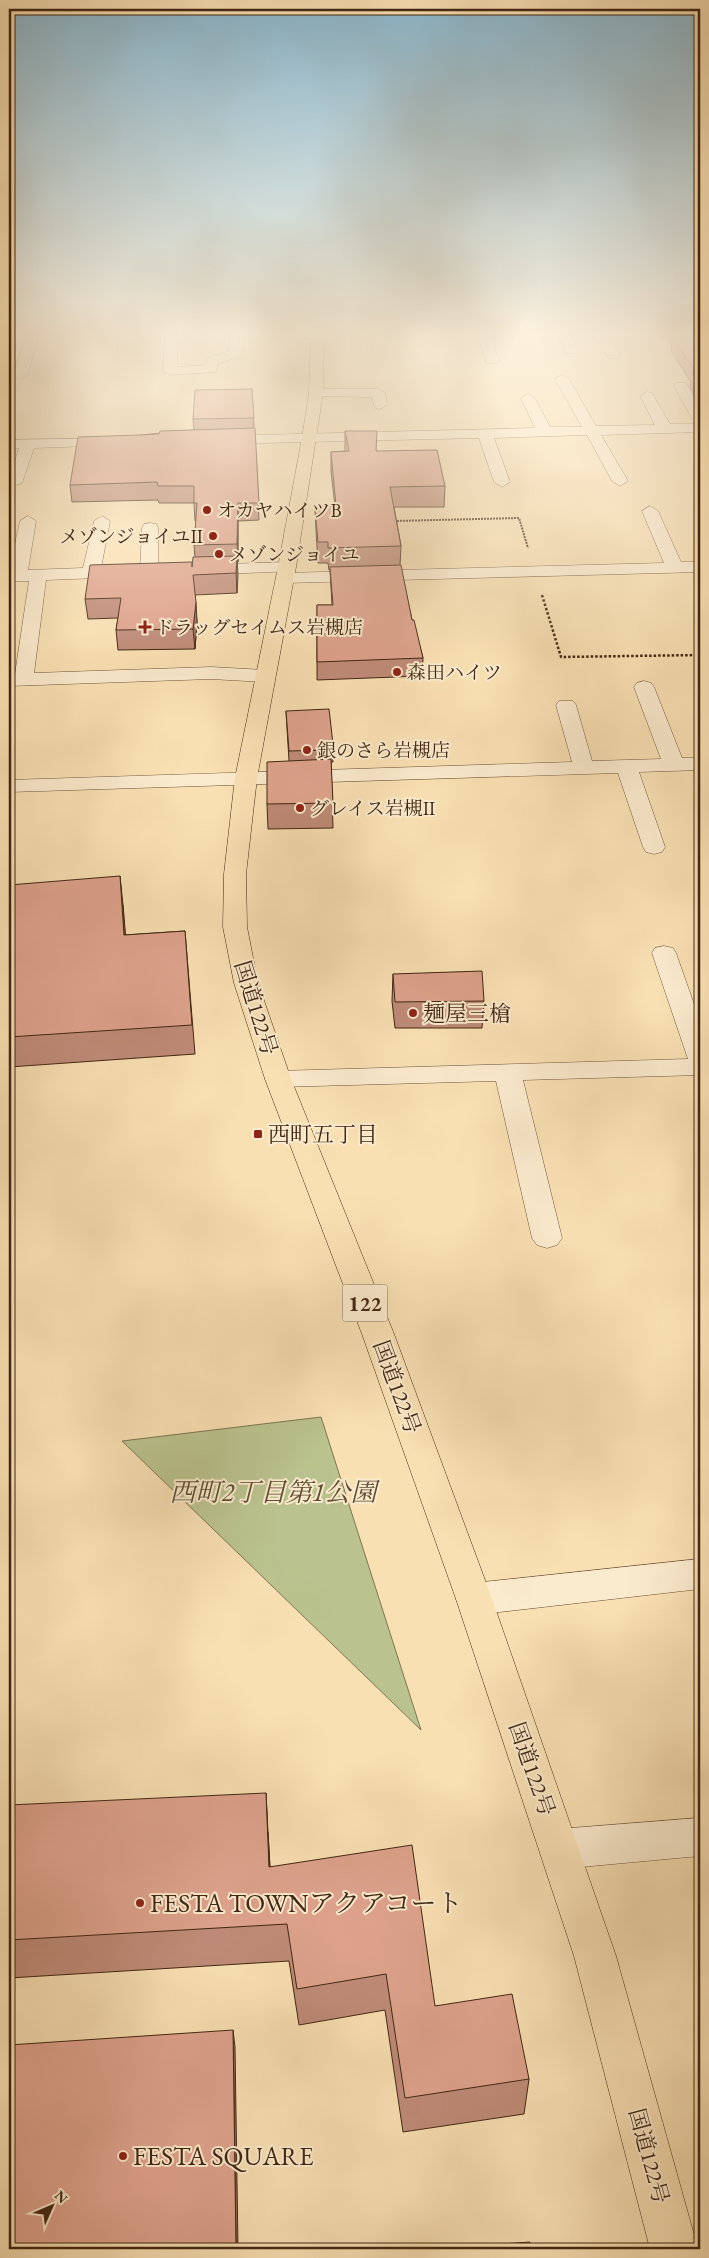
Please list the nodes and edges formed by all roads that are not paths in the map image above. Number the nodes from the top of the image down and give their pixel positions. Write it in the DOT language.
graph roads {
  1 [pos="308,441"];
  2 [pos="489,441"];
  3 [pos="597,441"];
  4 [pos="125,442"];
  5 [pos="9,444"];
  6 [pos="28,444"];
  7 [pos="16,480"];
  8 [pos="620,481"];
  9 [pos="502,482"];
  10 [pos="650,511"];
  11 [pos="102,521"];
  12 [pos="28,522"];
  13 [pos="150,528"];
  14 [pos="700,567"];
  15 [pos="675,568"];
  16 [pos="188,570"];
  17 [pos="149,571"];
  18 [pos="168,571"];
  19 [pos="286,572"];
  20 [pos="91,573"];
  21 [pos="38,575"];
  22 [pos="14,576"];
  23 [pos="265,676"];
  24 [pos="16,680"];
  25 [pos="644,688"];
  26 [pos="566,705"];
  27 [pos="700,764"];
  28 [pos="674,765"];
  29 [pos="626,766"];
  30 [pos="584,768"];
  31 [pos="246,778"];
  32 [pos="9,786"];
  33 [pos="654,847"];
  34 [pos="664,953"];
  35 [pos="700,1056"];
  36 [pos="700,1067"];
  37 [pos="508,1074"];
  38 [pos="278,1079"];
  39 [pos="546,1238"];
  40 [pos="700,1574"];
  41 [pos="474,1599"];
  42 [pos="700,1837"];
  43 [pos="559,1849"];
  44 [pos="674,2249"];
  1 -- 19 [label="highway, 国道122号 / 122"];
  2 -- 9 [label="street"];
  3 -- 8 [label="street"];
  4 -- 6 [label="street"];
  5 -- 6 [label="street"];
  6 -- 7 [label="street"];
  10 -- 15 [label="street"];
  11 -- 20 [label="street"];
  12 -- 22 [label="street"];
  13 -- 17 [label="street"];
  14 -- 15 [label="street"];
  15 -- 19 [label="street"];
  16 -- 19 [label="street"];
  17 -- 18 [label="street"];
  17 -- 20 [label="street"];
  19 -- 23 [label="highway, 国道122号 / 122"];
  20 -- 21 [label="street"];
  21 -- 22 [label="street"];
  21 -- 24 [label="street"];
  23 -- 24 [label="street"];
  23 -- 31 [label="highway, 国道122号 / 122"];
  25 -- 28 [label="street"];
  26 -- 30 [label="street"];
  27 -- 28 [label="street"];
  28 -- 29 [label="street"];
  29 -- 30 [label="street"];
  29 -- 33 [label="street"];
  30 -- 31 [label="street"];
  31 -- 32 [label="street"];
  31 -- 38 [label="highway, 国道122号 / 122"];
  34 -- 35 [label="street"];
  36 -- 37 [label="street"];
  37 -- 38 [label="street"];
  37 -- 39 [label="street"];
  38 -- 41 [label="highway, 国道122号 / 122"];
  40 -- 41 [label="street"];
  41 -- 43 [label="highway, 国道122号 / 122"];
  42 -- 43 [label="street"];
  43 -- 44 [label="highway, 国道122号 / 122"];
}
